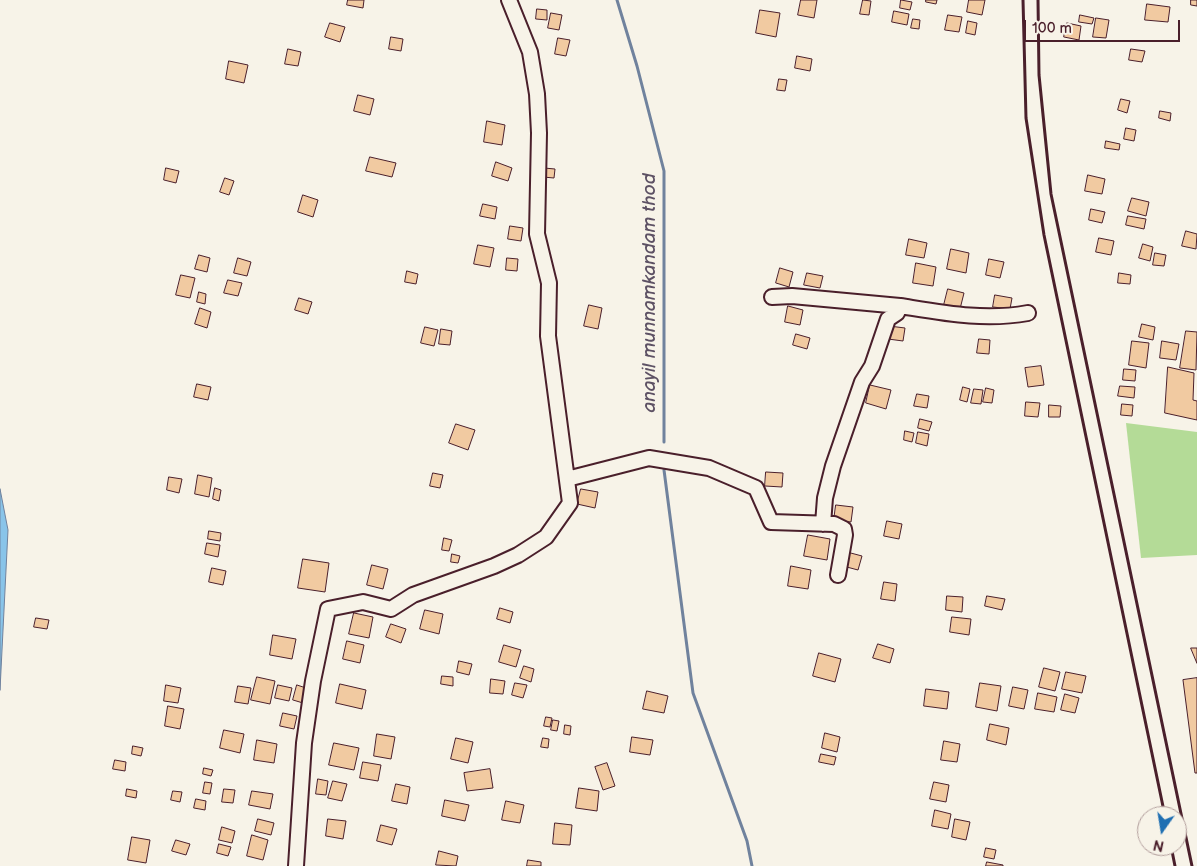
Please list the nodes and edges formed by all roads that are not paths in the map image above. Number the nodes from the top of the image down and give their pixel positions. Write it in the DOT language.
graph roads {
  1 [pos="509,0"];
  2 [pos="772,297"];
  3 [pos="900,306"];
  4 [pos="1028,313"];
  5 [pos="567,480"];
  6 [pos="823,524"];
  7 [pos="838,576"];
  8 [pos="296,866"];
  1 -- 5 [label="street"];
  2 -- 3 [label="street"];
  3 -- 4 [label="street"];
  3 -- 6 [label="street"];
  5 -- 6 [label="street"];
  5 -- 8 [label="street"];
  6 -- 7 [label="street"];
}
